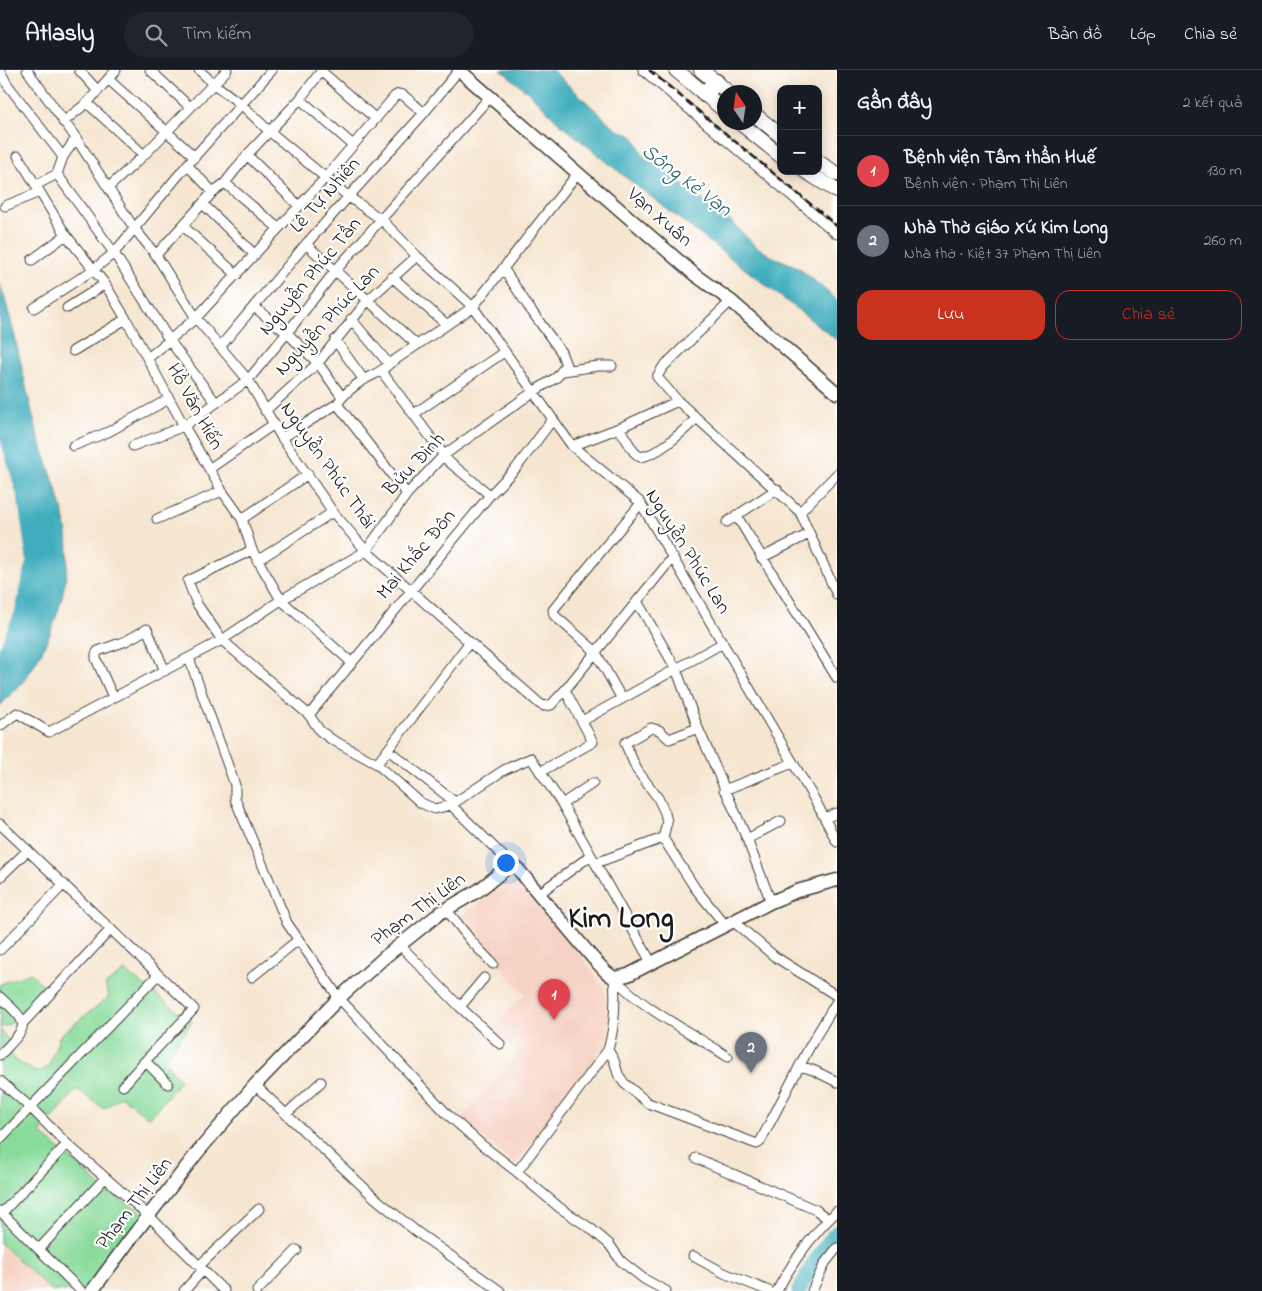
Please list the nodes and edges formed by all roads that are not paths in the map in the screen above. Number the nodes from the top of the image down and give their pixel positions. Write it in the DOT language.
graph roads {
  1 [pos="27,70"];
  2 [pos="79,70"];
  3 [pos="116,70"];
  4 [pos="150,70"];
  5 [pos="199,70"];
  6 [pos="227,70"];
  7 [pos="272,70"];
  8 [pos="322,70"];
  9 [pos="459,70"];
  10 [pos="643,70"];
  11 [pos="676,70"];
  12 [pos="701,70"];
  13 [pos="0,71"];
  14 [pos="108,79"];
  15 [pos="214,84"];
  16 [pos="4,86"];
  17 [pos="716,90"];
  18 [pos="98,91"];
  19 [pos="489,98"];
  20 [pos="300,99"];
  21 [pos="87,103"];
  22 [pos="242,105"];
  23 [pos="190,107"];
  24 [pos="424,113"];
  25 [pos="376,119"];
  26 [pos="762,121"];
  27 [pos="63,122"];
  28 [pos="749,130"];
  29 [pos="167,131"];
  30 [pos="269,131"];
  31 [pos="777,133"];
  32 [pos="76,138"];
  33 [pos="353,145"];
  34 [pos="777,153"];
  35 [pos="144,155"];
  36 [pos="247,155"];
  37 [pos="18,156"];
  38 [pos="63,157"];
  39 [pos="195,157"];
  40 [pos="187,165"];
  41 [pos="822,165"];
  42 [pos="578,173"];
  43 [pos="56,174"];
  44 [pos="837,174"];
  45 [pos="812,175"];
  46 [pos="326,177"];
  47 [pos="225,183"];
  48 [pos="108,188"];
  49 [pos="38,189"];
  50 [pos="837,190"];
  51 [pos="213,192"];
  52 [pos="349,197"];
  53 [pos="204,205"];
  54 [pos="5,206"];
  55 [pos="300,206"];
  56 [pos="382,220"];
  57 [pos="183,226"];
  58 [pos="134,228"];
  59 [pos="278,228"];
  60 [pos="837,234"];
  61 [pos="66,235"];
  62 [pos="306,244"];
  63 [pos="114,253"];
  64 [pos="156,255"];
  65 [pos="255,255"];
  66 [pos="417,256"];
  67 [pos="32,260"];
  68 [pos="503,268"];
  69 [pos="93,270"];
  70 [pos="336,270"];
  71 [pos="237,275"];
  72 [pos="392,277"];
  73 [pos="105,284"];
  74 [pos="368,300"];
  75 [pos="731,301"];
  76 [pos="254,307"];
  77 [pos="473,307"];
  78 [pos="34,308"];
  79 [pos="67,308"];
  80 [pos="196,318"];
  81 [pos="126,319"];
  82 [pos="351,319"];
  83 [pos="446,324"];
  84 [pos="287,334"];
  85 [pos="335,340"];
  86 [pos="170,341"];
  87 [pos="417,344"];
  88 [pos="220,347"];
  89 [pos="73,351"];
  90 [pos="504,352"];
  91 [pos="148,358"];
  92 [pos="318,364"];
  93 [pos="389,364"];
  94 [pos="612,366"];
  95 [pos="562,371"];
  96 [pos="382,372"];
  97 [pos="248,380"];
  98 [pos="364,380"];
  99 [pos="533,392"];
  100 [pos="837,393"];
  101 [pos="169,399"];
  102 [pos="340,400"];
  103 [pos="678,401"];
  104 [pos="216,403"];
  105 [pos="265,411"];
  106 [pos="414,414"];
  107 [pos="697,418"];
  108 [pos="553,419"];
  109 [pos="274,424"];
  110 [pos="184,426"];
  111 [pos="619,428"];
  112 [pos="282,438"];
  113 [pos="73,446"];
  114 [pos="133,446"];
  115 [pos="572,446"];
  116 [pos="444,454"];
  117 [pos="209,469"];
  118 [pos="308,474"];
  119 [pos="836,476"];
  120 [pos="776,490"];
  121 [pos="222,491"];
  122 [pos="407,494"];
  123 [pos="490,495"];
  124 [pos="641,503"];
  125 [pos="334,512"];
  126 [pos="800,512"];
  127 [pos="736,515"];
  128 [pos="157,519"];
  129 [pos="242,519"];
  130 [pos="727,522"];
  131 [pos="809,534"];
  132 [pos="252,550"];
  133 [pos="366,551"];
  134 [pos="673,557"];
  135 [pos="761,558"];
  136 [pos="257,560"];
  137 [pos="410,590"];
  138 [pos="837,595"];
  139 [pos="281,600"];
  140 [pos="637,601"];
  141 [pos="222,640"];
  142 [pos="469,643"];
  143 [pos="724,643"];
  144 [pos="595,651"];
  145 [pos="189,658"];
  146 [pos="352,662"];
  147 [pos="676,669"];
  148 [pos="165,671"];
  149 [pos="837,678"];
  150 [pos="565,690"];
  151 [pos="113,697"];
  152 [pos="622,698"];
  153 [pos="309,715"];
  154 [pos="582,721"];
  155 [pos="0,726"];
  156 [pos="698,728"];
  157 [pos="388,750"];
  158 [pos="793,763"];
  159 [pos="377,764"];
  160 [pos="540,772"];
  161 [pos="593,783"];
  162 [pos="724,790"];
  163 [pos="453,804"];
  164 [pos="562,804"];
  165 [pos="837,813"];
  166 [pos="825,818"];
  167 [pos="781,821"];
  168 [pos="0,824"];
  169 [pos="663,838"];
  170 [pos="747,839"];
  171 [pos="837,842"];
  172 [pos="28,850"];
  173 [pos="593,860"];
  174 [pos="512,865"];
  175 [pos="0,877"];
  176 [pos="837,880"];
  177 [pos="64,884"];
  178 [pos="540,893"];
  179 [pos="771,902"];
  180 [pos="446,909"];
  181 [pos="730,924"];
  182 [pos="111,929"];
  183 [pos="298,940"];
  184 [pos="400,945"];
  185 [pos="0,950"];
  186 [pos="651,962"];
  187 [pos="493,964"];
  188 [pos="252,977"];
  189 [pos="162,978"];
  190 [pos="484,978"];
  191 [pos="614,978"];
  192 [pos="837,996"];
  193 [pos="0,997"];
  194 [pos="339,998"];
  195 [pos="837,1000"];
  196 [pos="460,1007"];
  197 [pos="23,1023"];
  198 [pos="500,1044"];
  199 [pos="608,1050"];
  200 [pos="0,1055"];
  201 [pos="728,1056"];
  202 [pos="145,1062"];
  203 [pos="800,1066"];
  204 [pos="0,1081"];
  205 [pos="321,1082"];
  206 [pos="837,1082"];
  207 [pos="168,1084"];
  208 [pos="255,1085"];
  209 [pos="123,1086"];
  210 [pos="30,1107"];
  211 [pos="286,1114"];
  212 [pos="0,1139"];
  213 [pos="67,1144"];
  214 [pos="696,1158"];
  215 [pos="517,1172"];
  216 [pos="105,1178"];
  217 [pos="259,1209"];
  218 [pos="837,1211"];
  219 [pos="1,1212"];
  220 [pos="149,1216"];
  221 [pos="828,1220"];
  222 [pos="837,1248"];
  223 [pos="39,1249"];
  224 [pos="297,1250"];
  225 [pos="693,1256"];
  226 [pos="201,1268"];
  227 [pos="81,1291"];
  228 [pos="92,1291"];
  229 [pos="184,1291"];
  230 [pos="224,1291"];
  231 [pos="257,1291"];
  232 [pos="500,1291"];
  233 [pos="666,1291"];
  234 [pos="769,1291"];
  235 [pos="777,1291"];
  236 [pos="812,1291"];
  1 -- 27 [label="street, Nguyễn Phúc Thái"];
  2 -- 18 [label="street"];
  3 -- 14 [label="street"];
  4 -- 23 [label="street"];
  5 -- 15 [label="street, Nguyễn Phúc Lan"];
  6 -- 15 [label="street"];
  7 -- 22 [label="street"];
  8 -- 20 [label="street"];
  8 -- 25 [label="street"];
  9 -- 19 [label="street, Vạn Xuân"];
  9 -- 24 [label="street, Lê Tự Nhiên"];
  10 -- 60 [label="street"];
  11 -- 17 [label="main road"];
  12 -- 17 [label="main road"];
  13 -- 16 [label="street"];
  14 -- 18 [label="street"];
  14 -- 29 [label="street"];
  15 -- 22 [label="street, Nguyễn Phúc Lan"];
  15 -- 23 [label="street"];
  16 -- 38 [label="street"];
  18 -- 21 [label="street"];
  19 -- 42 [label="street, Vạn Xuân"];
  19 -- 56 [label="street, Nguyễn Phúc Tần"];
  20 -- 30 [label="street"];
  20 -- 33 [label="street"];
  21 -- 27 [label="street"];
  21 -- 35 [label="street"];
  22 -- 30 [label="street, Nguyễn Phúc Lan"];
  22 -- 39 [label="street"];
  23 -- 29 [label="street"];
  24 -- 25 [label="street"];
  24 -- 52 [label="street, Lê Tự Nhiên"];
  25 -- 33 [label="street"];
  26 -- 31 [label="main road"];
  27 -- 32 [label="street, Nguyễn Phúc Thái"];
  28 -- 34 [label="main road"];
  29 -- 35 [label="street"];
  29 -- 39 [label="street"];
  30 -- 36 [label="street"];
  30 -- 46 [label="street, Nguyễn Phúc Lan"];
  32 -- 38 [label="street"];
  32 -- 48 [label="street, Nguyễn Phúc Thái"];
  33 -- 46 [label="street"];
  35 -- 48 [label="street"];
  36 -- 47 [label="street"];
  36 -- 55 [label="street"];
  37 -- 49 [label="street, Hồ Văn Hiến"];
  38 -- 43 [label="street"];
  39 -- 40 [label="street"];
  40 -- 51 [label="street"];
  40 -- 58 [label="street"];
  41 -- 44 [label="main road"];
  42 -- 68 [label="street"];
  42 -- 75 [label="street, Vạn Xuân"];
  43 -- 49 [label="street"];
  43 -- 63 [label="street"];
  45 -- 50 [label="main road"];
  46 -- 52 [label="street, Nguyễn Phúc Lan"];
  46 -- 55 [label="street"];
  47 -- 51 [label="street"];
  47 -- 59 [label="street"];
  48 -- 58 [label="street, Nguyễn Phúc Thái"];
  49 -- 54 [label="street"];
  49 -- 61 [label="street, Hồ Văn Hiến"];
  51 -- 53 [label="street"];
  52 -- 56 [label="street, Nguyễn Phúc Lan"];
  52 -- 62 [label="street, Lê Tự Nhiên"];
  53 -- 57 [label="street"];
  53 -- 65 [label="street"];
  55 -- 59 [label="street"];
  56 -- 66 [label="street, Nguyễn Phúc Lan"];
  56 -- 70 [label="street, Nguyễn Phúc Tần"];
  57 -- 64 [label="street"];
  57 -- 71 [label="street"];
  58 -- 63 [label="street"];
  58 -- 64 [label="street, Nguyễn Phúc Thái"];
  59 -- 65 [label="street"];
  61 -- 67 [label="street"];
  61 -- 69 [label="street, Hồ Văn Hiến"];
  62 -- 70 [label="street"];
  62 -- 76 [label="street, Lê Tự Nhiên"];
  63 -- 69 [label="street"];
  63 -- 86 [label="street"];
  64 -- 80 [label="street, Nguyễn Phúc Thái"];
  65 -- 71 [label="street"];
  66 -- 72 [label="street, Nguyễn Phúc Lan"];
  66 -- 77 [label="street, Nguyễn Phúc Lan"];
  68 -- 77 [label="street"];
  68 -- 95 [label="street"];
  69 -- 73 [label="street, Hồ Văn Hiến"];
  69 -- 78 [label="street"];
  70 -- 74 [label="street"];
  70 -- 84 [label="street, Nguyễn Phúc Tần"];
  71 -- 80 [label="street"];
  72 -- 74 [label="street, Nguyễn Phúc Lan"];
  72 -- 83 [label="street"];
  73 -- 79 [label="street"];
  73 -- 81 [label="street, Hồ Văn Hiến"];
  74 -- 82 [label="street, Nguyễn Phúc Lan"];
  74 -- 87 [label="street"];
  75 -- 100 [label="street, Vạn Xuân"];
  75 -- 103 [label="street"];
  76 -- 84 [label="street"];
  76 -- 88 [label="street, Lê Tự Nhiên"];
  77 -- 83 [label="street"];
  77 -- 90 [label="street, Nguyễn Phúc Lan"];
  80 -- 86 [label="street"];
  80 -- 88 [label="street, Nguyễn Phúc Thái"];
  81 -- 89 [label="street"];
  81 -- 91 [label="street, Hồ Văn Hiến"];
  82 -- 85 [label="street, Nguyễn Phúc Lan"];
  82 -- 93 [label="street"];
  83 -- 87 [label="street"];
  84 -- 92 [label="street"];
  84 -- 97 [label="street, Nguyễn Phúc Tần"];
  85 -- 92 [label="street, Nguyễn Phúc Lan"];
  85 -- 98 [label="street"];
  86 -- 91 [label="street"];
  86 -- 104 [label="street"];
  87 -- 93 [label="street"];
  88 -- 97 [label="street, Nguyễn Phúc Thái"];
  90 -- 99 [label="street, Nguyễn Phúc Lan"];
  90 -- 106 [label="street"];
  91 -- 101 [label="street, Hồ Văn Hiến"];
  92 -- 102 [label="street"];
  92 -- 105 [label="street, Nguyễn Phúc Lan"];
  93 -- 96 [label="street"];
  94 -- 95 [label="street"];
  95 -- 99 [label="street, Bửu Đình"];
  96 -- 98 [label="street"];
  96 -- 106 [label="street"];
  97 -- 104 [label="street, Nguyễn Phúc Tần"];
  97 -- 105 [label="street, Nguyễn Phúc Thái"];
  98 -- 102 [label="street"];
  99 -- 108 [label="street, Nguyễn Phúc Lan"];
  99 -- 116 [label="street, Bửu Đình"];
  101 -- 110 [label="street, Hồ Văn Hiến"];
  101 -- 113 [label="street"];
  102 -- 112 [label="street"];
  102 -- 122 [label="street"];
  103 -- 107 [label="street"];
  103 -- 111 [label="street"];
  104 -- 110 [label="street, Nguyễn Phúc Tần"];
  105 -- 109 [label="street, Nguyễn Phúc Thái"];
  106 -- 116 [label="street"];
  107 -- 111 [label="street"];
  107 -- 120 [label="street"];
  108 -- 115 [label="street, Nguyễn Phúc Lan"];
  108 -- 123 [label="street, Mai Khắc Đôn"];
  109 -- 112 [label="street, Nguyễn Phúc Thái"];
  109 -- 117 [label="street"];
  110 -- 114 [label="street, Nguyễn Phúc Tần"];
  110 -- 117 [label="street, Hồ Văn Hiến"];
  111 -- 115 [label="street"];
  112 -- 118 [label="street, Nguyễn Phúc Thái"];
  115 -- 124 [label="street, Nguyễn Phúc Lan"];
  116 -- 122 [label="street, Bửu Đình"];
  116 -- 123 [label="street"];
  117 -- 121 [label="street, Hồ Văn Hiến"];
  118 -- 125 [label="street, Nguyễn Phúc Thái"];
  118 -- 129 [label="street"];
  119 -- 126 [label="street"];
  120 -- 126 [label="street"];
  120 -- 127 [label="street"];
  121 -- 128 [label="street"];
  121 -- 129 [label="street, Hồ Văn Hiến"];
  122 -- 133 [label="street, Bửu Đình"];
  123 -- 137 [label="street, Mai Khắc Đôn"];
  124 -- 134 [label="street, Nguyễn Phúc Lan"];
  124 -- 144 [label="street"];
  125 -- 133 [label="street, Nguyễn Phúc Thái"];
  125 -- 136 [label="street"];
  126 -- 131 [label="street"];
  127 -- 130 [label="street"];
  127 -- 135 [label="street"];
  129 -- 132 [label="street, Hồ Văn Hiến"];
  131 -- 135 [label="street"];
  131 -- 138 [label="street"];
  132 -- 136 [label="street, Hồ Văn Hiến"];
  132 -- 141 [label="street"];
  133 -- 137 [label="street, Nguyễn Phúc Thái"];
  133 -- 139 [label="street, Bửu Đình"];
  134 -- 140 [label="street, Nguyễn Phúc Thái"];
  134 -- 143 [label="street, Nguyễn Phúc Lan"];
  135 -- 149 [label="street"];
  136 -- 139 [label="street, Hồ Văn Hiến"];
  137 -- 142 [label="street, Nguyễn Phúc Thái"];
  137 -- 146 [label="street, Mai Khắc Đôn"];
  139 -- 141 [label="street, Bửu Đình"];
  139 -- 146 [label="street, Hồ Văn Hiến"];
  140 -- 144 [label="street, Nguyễn Phúc Thái"];
  140 -- 147 [label="street"];
  141 -- 145 [label="street, Bửu Đình"];
  141 -- 153 [label="street"];
  142 -- 150 [label="street, Nguyễn Phúc Thái"];
  142 -- 157 [label="street"];
  143 -- 147 [label="street"];
  143 -- 158 [label="street, Nguyễn Phúc Lan"];
  144 -- 150 [label="street, Nguyễn Phúc Thái"];
  144 -- 152 [label="street"];
  145 -- 148 [label="street, Bửu Đình"];
  145 -- 183 [label="street"];
  146 -- 153 [label="street, Mai Khắc Đôn"];
  147 -- 152 [label="street"];
  147 -- 156 [label="street"];
  148 -- 151 [label="street, Bửu Đình"];
  148 -- 151 [label="street"];
  150 -- 154 [label="street"];
  151 -- 155 [label="street, Bửu Đình"];
  152 -- 154 [label="street"];
  153 -- 159 [label="street"];
  154 -- 160 [label="street"];
  156 -- 162 [label="street"];
  156 -- 169 [label="street"];
  157 -- 159 [label="street"];
  157 -- 163 [label="street"];
  158 -- 162 [label="street"];
  158 -- 166 [label="street, Nguyễn Phúc Lan"];
  159 -- 163 [label="street"];
  160 -- 163 [label="street"];
  160 -- 164 [label="street"];
  161 -- 164 [label="street"];
  162 -- 170 [label="street"];
  163 -- 174 [label="street"];
  164 -- 173 [label="street"];
  165 -- 166 [label="street"];
  166 -- 171 [label="street, Nguyễn Phúc Lan"];
  167 -- 170 [label="street"];
  168 -- 172 [label="street"];
  169 -- 173 [label="street"];
  169 -- 181 [label="street"];
  170 -- 179 [label="street"];
  172 -- 175 [label="street"];
  172 -- 177 [label="street"];
  173 -- 178 [label="street"];
  173 -- 186 [label="street"];
  174 -- 178 [label="street"];
  174 -- 180 [label="street, Phạm Thị Liên"];
  176 -- 179 [label="street"];
  177 -- 182 [label="street"];
  177 -- 185 [label="street"];
  178 -- 191 [label="street"];
  179 -- 181 [label="street"];
  180 -- 184 [label="street, Phạm Thị Liên"];
  180 -- 187 [label="street"];
  181 -- 186 [label="street"];
  181 -- 192 [label="street"];
  182 -- 189 [label="street"];
  182 -- 197 [label="street"];
  183 -- 188 [label="street"];
  183 -- 194 [label="street"];
  184 -- 194 [label="street, Phạm Thị Liên"];
  184 -- 196 [label="street"];
  186 -- 191 [label="street"];
  189 -- 202 [label="street"];
  189 -- 210 [label="street"];
  190 -- 196 [label="street"];
  191 -- 199 [label="street"];
  191 -- 201 [label="street"];
  193 -- 197 [label="street"];
  194 -- 208 [label="street, Phạm Thị Liên"];
  194 -- 215 [label="street"];
  195 -- 203 [label="street"];
  196 -- 198 [label="street"];
  197 -- 200 [label="street"];
  199 -- 203 [label="street"];
  199 -- 215 [label="street"];
  202 -- 207 [label="street"];
  202 -- 209 [label="street"];
  203 -- 206 [label="street"];
  204 -- 210 [label="street"];
  205 -- 211 [label="street"];
  208 -- 211 [label="street"];
  208 -- 220 [label="street, Phạm Thị Liên"];
  210 -- 212 [label="street"];
  210 -- 213 [label="street"];
  211 -- 232 [label="street"];
  213 -- 216 [label="street"];
  213 -- 219 [label="street"];
  214 -- 221 [label="street"];
  215 -- 233 [label="street"];
  216 -- 220 [label="street"];
  216 -- 223 [label="street"];
  217 -- 226 [label="street"];
  218 -- 221 [label="street"];
  219 -- 223 [label="street"];
  220 -- 226 [label="street"];
  220 -- 228 [label="street, Phạm Thị Liên"];
  221 -- 235 [label="street"];
  222 -- 236 [label="street"];
  223 -- 227 [label="street"];
  224 -- 231 [label="street"];
  225 -- 234 [label="street"];
  226 -- 229 [label="street"];
  226 -- 230 [label="street"];
}
